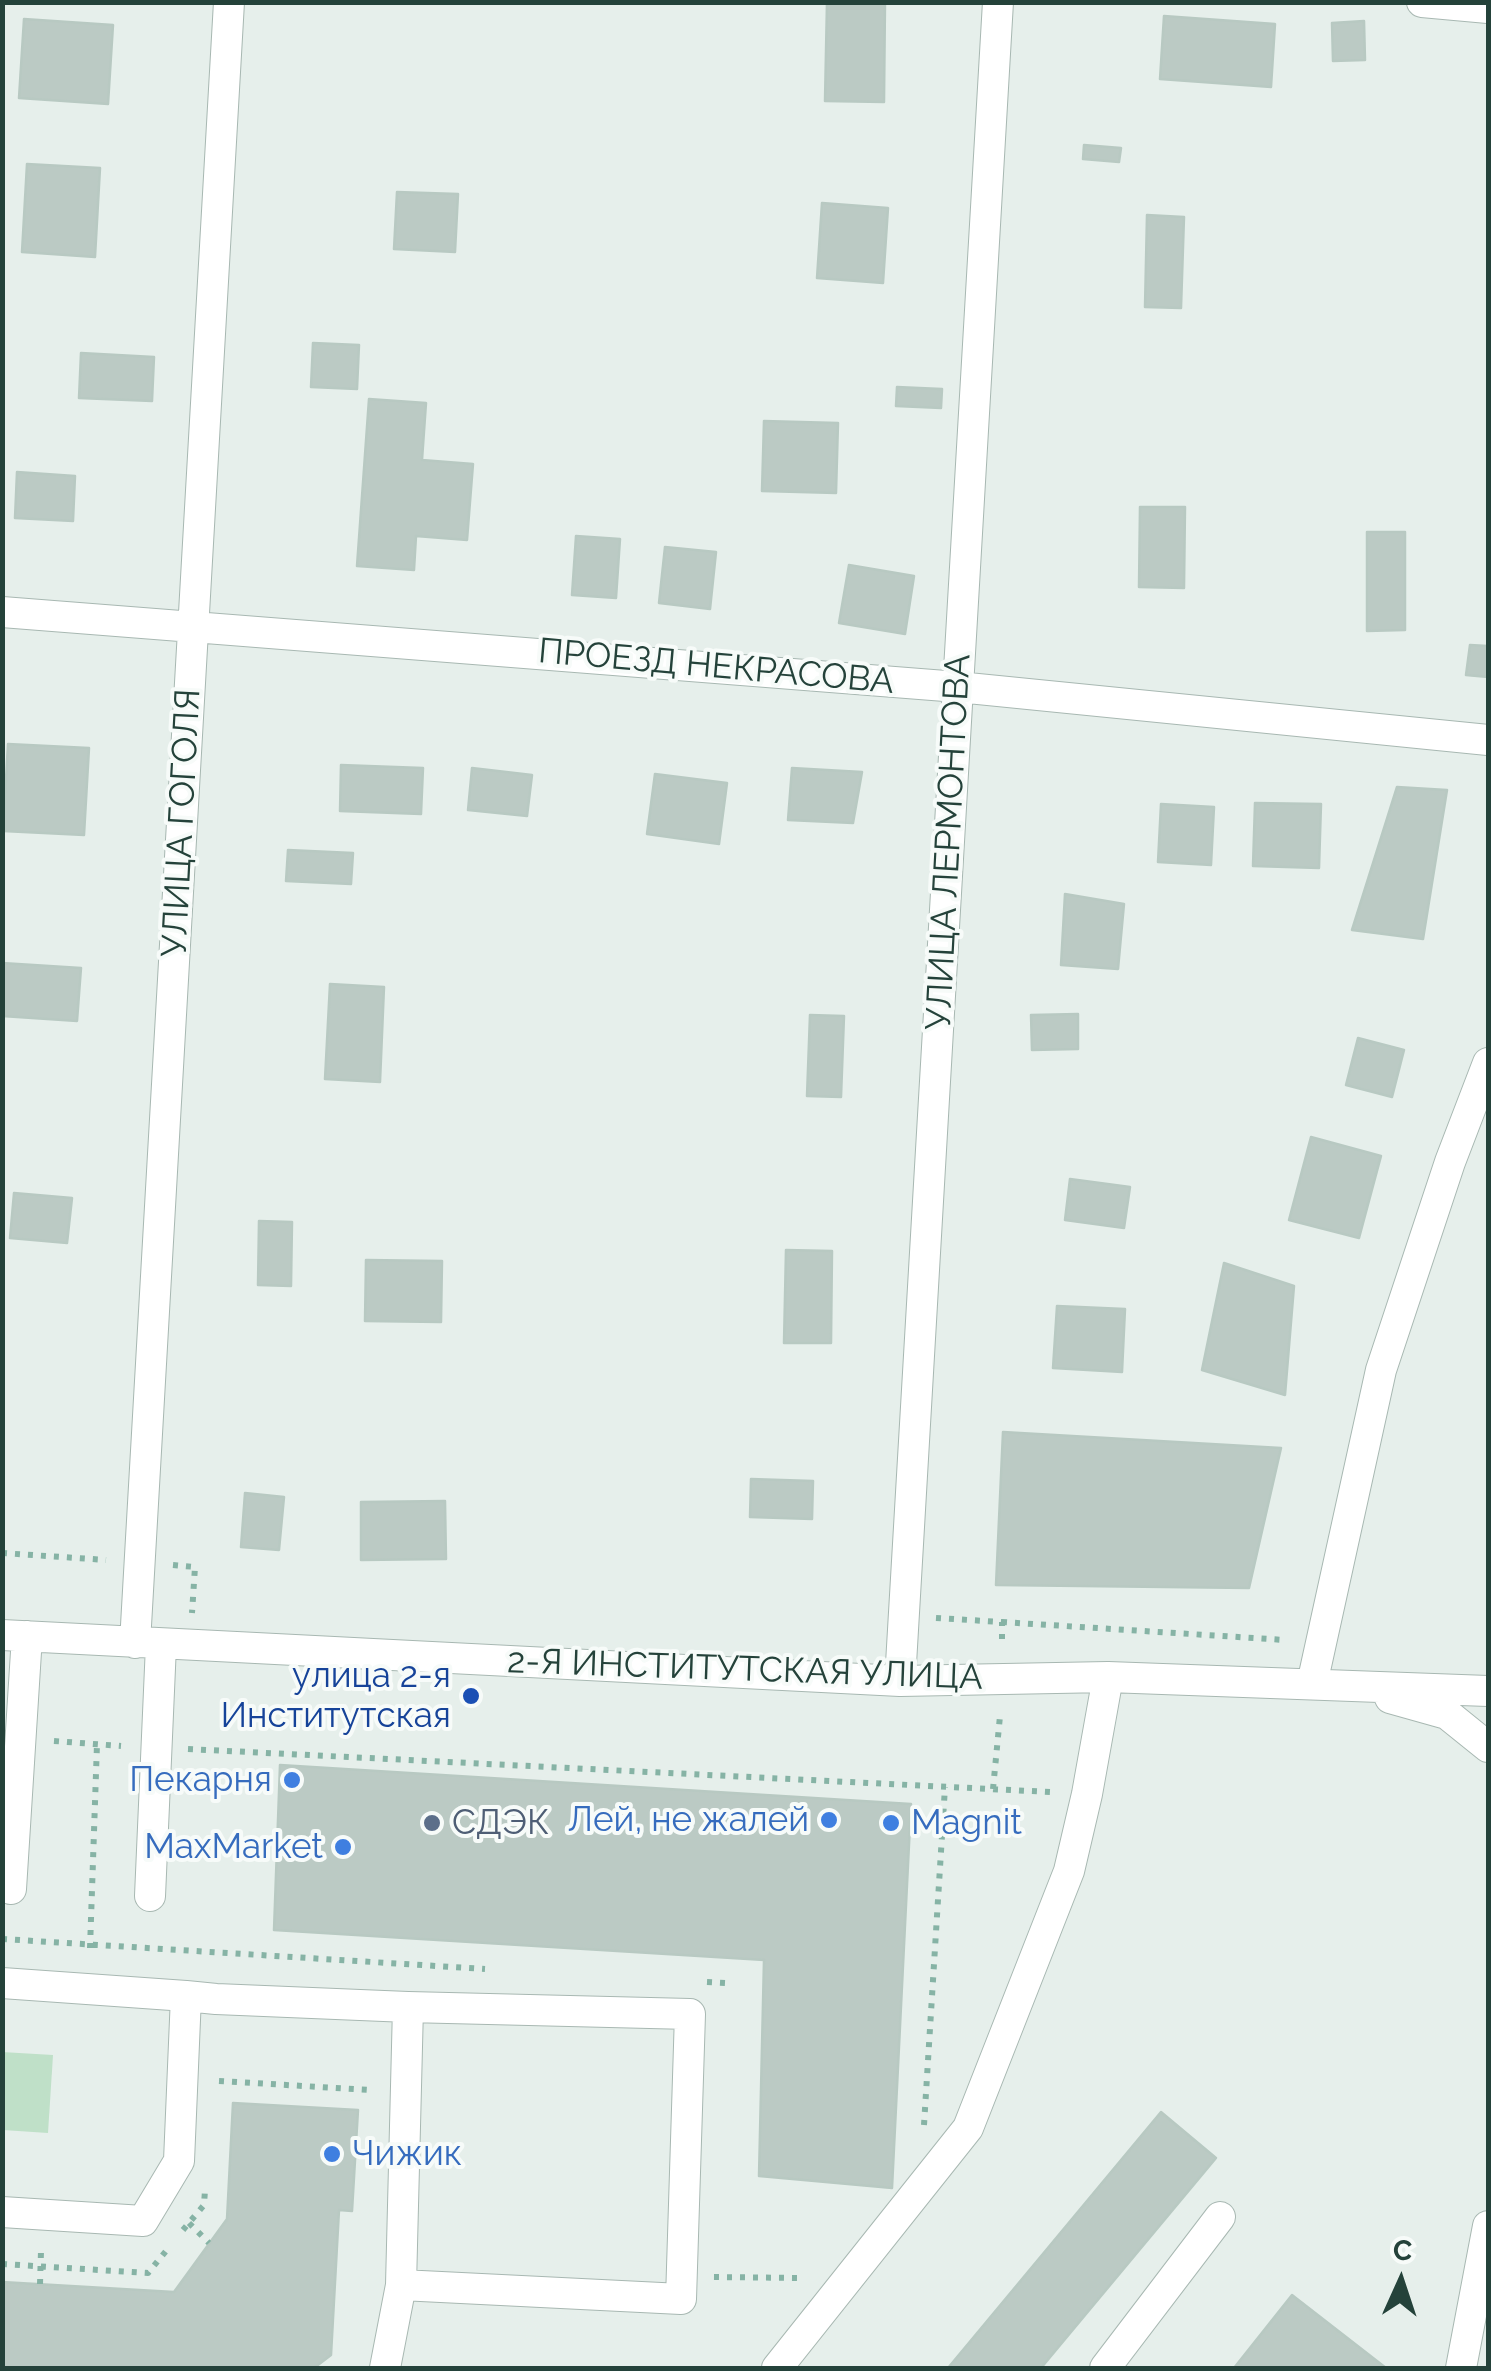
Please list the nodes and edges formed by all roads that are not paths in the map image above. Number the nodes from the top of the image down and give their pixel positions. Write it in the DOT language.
graph roads {
  1 [pos="229,2"];
  2 [pos="998,2"];
  3 [pos="1422,2"];
  4 [pos="1488,8"];
  5 [pos="2,612"];
  6 [pos="193,625"];
  7 [pos="958,687"];
  8 [pos="1488,740"];
  9 [pos="1488,1063"];
  10 [pos="15,1636"];
  11 [pos="148,1644"];
  12 [pos="1108,1676"];
  13 [pos="900,1681"];
  14 [pos="1312,1684"];
  15 [pos="1344,1685"];
  16 [pos="1488,1691"];
  17 [pos="1488,1748"];
  18 [pos="11,1889"];
  19 [pos="150,1896"];
  20 [pos="2,1982"];
  21 [pos="186,1996"];
  22 [pos="408,2007"];
  23 [pos="2,2212"];
  24 [pos="1220,2217"];
  25 [pos="1488,2226"];
  26 [pos="401,2285"];
  27 [pos="385,2368"];
  28 [pos="777,2368"];
  29 [pos="1105,2368"];
  30 [pos="1460,2368"];
  1 -- 6 [label="street, УЛИЦА ГОГОЛЯ"];
  2 -- 7 [label="street, УЛИЦА ЛЕРМОНТОВА"];
  3 -- 4 [label="street"];
  5 -- 6 [label="street, ПРОЕЗД НЕКРАСОВА"];
  6 -- 7 [label="street, ПРОЕЗД НЕКРАСОВА"];
  6 -- 11 [label="street, УЛИЦА ГОГОЛЯ"];
  7 -- 8 [label="street, ПРОЕЗД НЕКРАСОВА"];
  7 -- 13 [label="street, УЛИЦА ЛЕРМОНТОВА"];
  9 -- 14 [label="street"];
  10 -- 11 [label="street, 2-Я ИНСТИТУТСКАЯ УЛИЦА"];
  10 -- 18 [label="street"];
  11 -- 13 [label="street, 2-Я ИНСТИТУТСКАЯ УЛИЦА"];
  11 -- 19 [label="street, УЛИЦА ГОГОЛЯ"];
  12 -- 13 [label="street, 2-Я ИНСТИТУТСКАЯ УЛИЦА"];
  12 -- 14 [label="street, 2-Я ИНСТИТУТСКАЯ УЛИЦА"];
  12 -- 28 [label="street"];
  14 -- 15 [label="street, 2-Я ИНСТИТУТСКАЯ УЛИЦА"];
  15 -- 16 [label="street, 2-Я ИНСТИТУТСКАЯ УЛИЦА"];
  15 -- 17 [label="street"];
  20 -- 21 [label="street"];
  21 -- 22 [label="street"];
  21 -- 23 [label="street"];
  22 -- 26 [label="street"];
  22 -- 26 [label="street"];
  24 -- 29 [label="street"];
  25 -- 30 [label="street"];
  26 -- 27 [label="street"];
}
